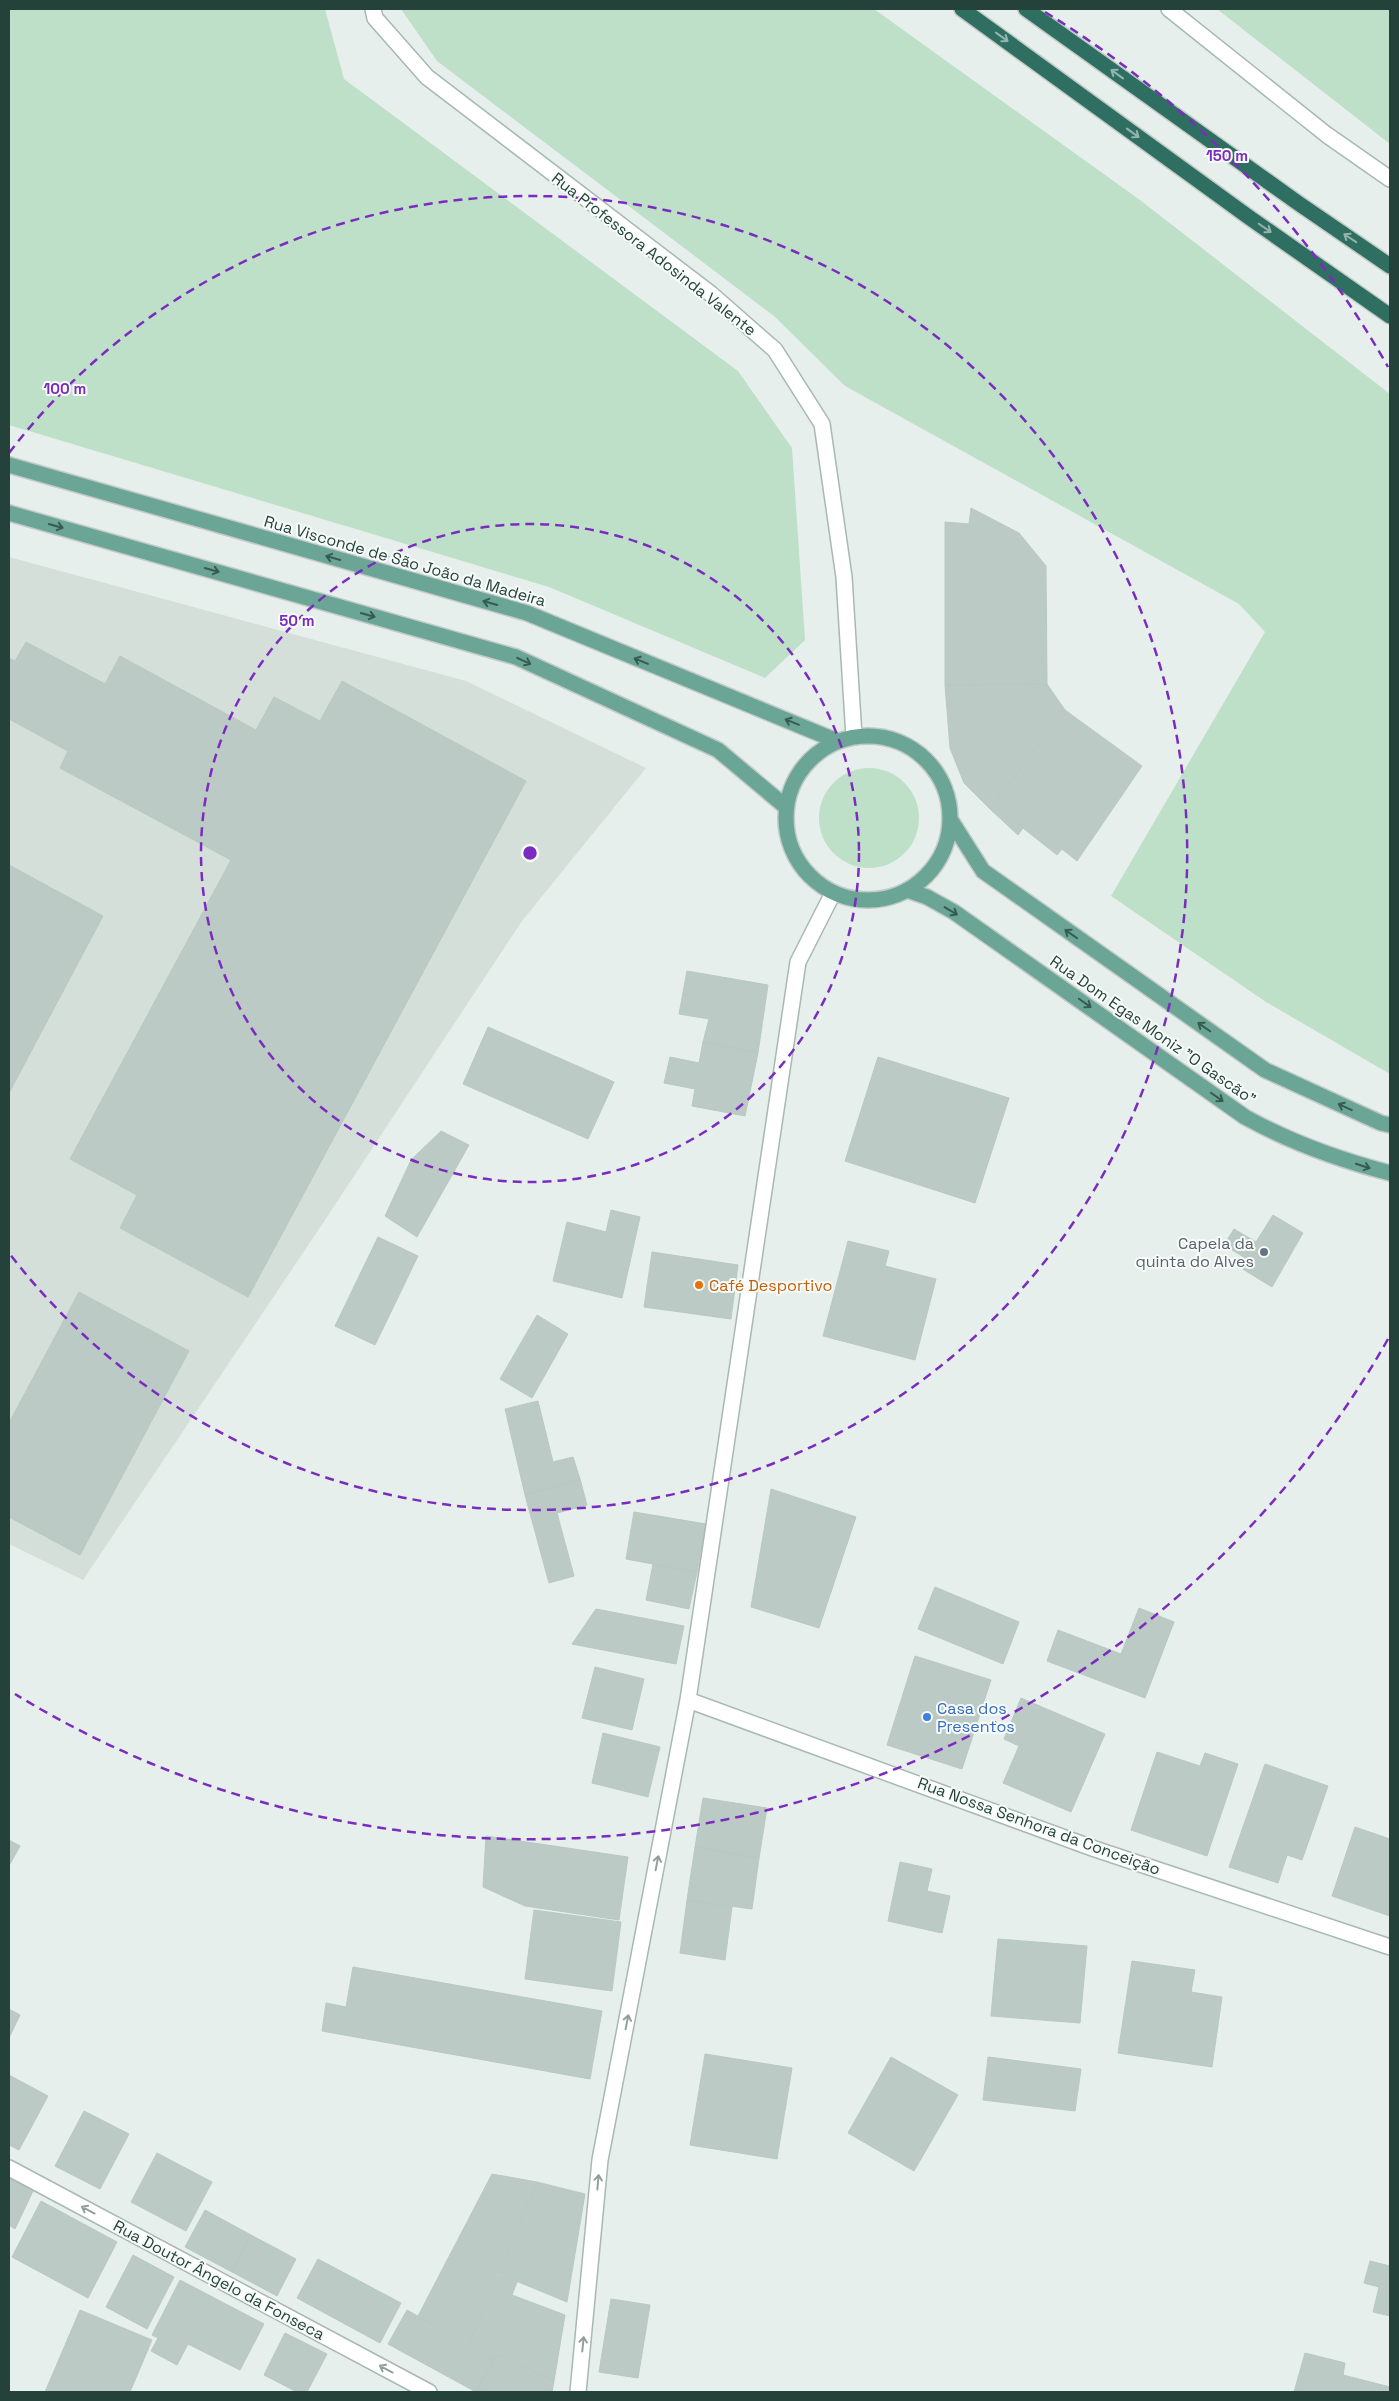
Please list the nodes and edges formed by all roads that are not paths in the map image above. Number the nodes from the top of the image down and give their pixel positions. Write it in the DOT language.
graph roads {
  1 [pos="373,9"];
  2 [pos="962,9"];
  3 [pos="1026,9"];
  4 [pos="1169,9"];
  5 [pos="1390,179"];
  6 [pos="1390,266"];
  7 [pos="1390,316"];
  8 [pos="9,465"];
  9 [pos="9,513"];
  10 [pos="854,737"];
  11 [pos="837,741"];
  12 [pos="786,807"];
  13 [pos="950,819"];
  14 [pos="907,890"];
  15 [pos="833,893"];
  16 [pos="1390,1125"];
  17 [pos="1390,1173"];
  18 [pos="688,1700"];
  19 [pos="1390,1947"];
  20 [pos="9,2168"];
  21 [pos="428,2392"];
  22 [pos="578,2392"];
  1 -- 10 [label="street, Rua Professora Adosinda Valente"];
  2 -- 7 [label="highway, one-way"];
  6 -- 3 [label="highway, one-way"];
  4 -- 5 [label="street"];
  11 -- 8 [label="main road, Rua Visconde de São João da Madeira, one-way"];
  9 -- 12 [label="main road, one-way"];
  10 -- 11 [label="main road"];
  10 -- 13 [label="main road"];
  11 -- 12 [label="main road"];
  12 -- 15 [label="main road"];
  13 -- 14 [label="main road"];
  16 -- 13 [label="main road, Rua Dom Egas Moniz \"O Gascão\", one-way"];
  14 -- 15 [label="main road"];
  14 -- 17 [label="main road, Rua Dom Egas Moniz \"O Gascão\", one-way"];
  15 -- 18 [label="street"];
  18 -- 19 [label="street, Rua Nossa Senhora da Conceição"];
  22 -- 18 [label="street, one-way"];
  21 -- 20 [label="street, Rua Doutor Ângelo da Fonseca, one-way"];
}
